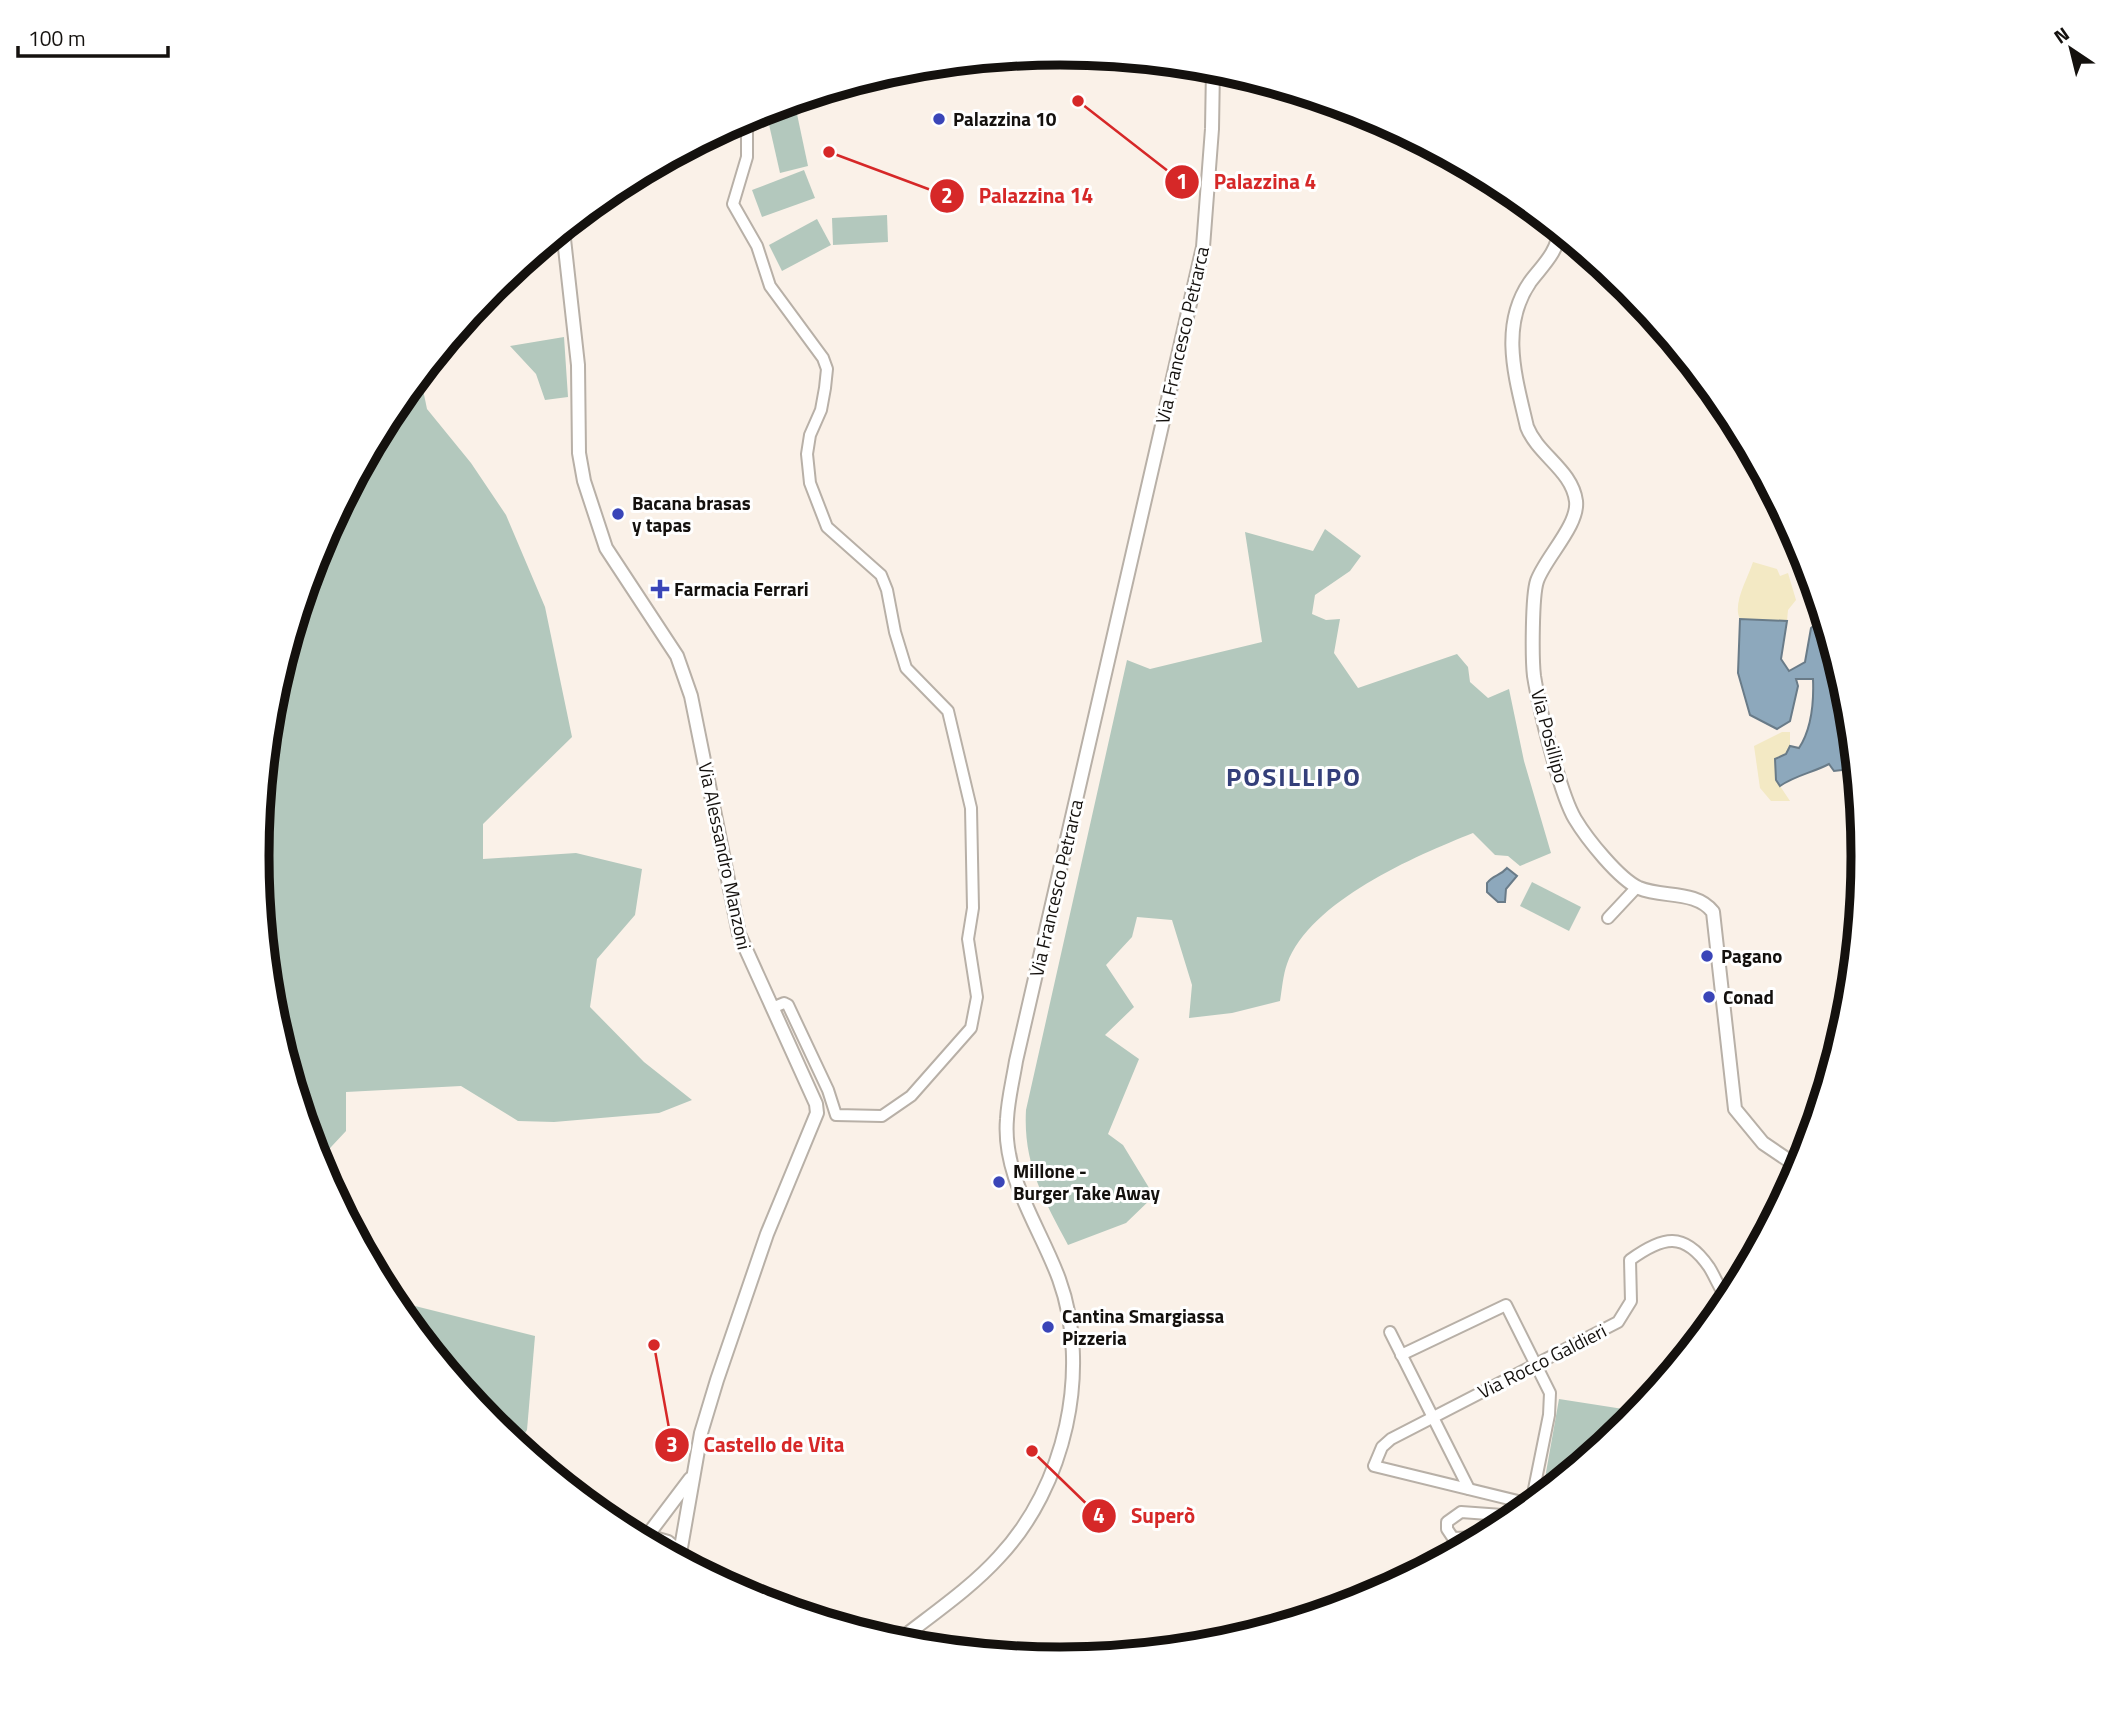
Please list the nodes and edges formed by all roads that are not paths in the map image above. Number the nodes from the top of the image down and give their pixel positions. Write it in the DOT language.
graph roads {
  1 [pos="1213,80"];
  2 [pos="747,129"];
  3 [pos="564,240"];
  4 [pos="1556,240"];
  5 [pos="1637,887"];
  6 [pos="1608,918"];
  7 [pos="772,1009"];
  8 [pos="1790,1161"];
  9 [pos="1722,1290"];
  10 [pos="1390,1332"];
  11 [pos="1401,1355"];
  12 [pos="1538,1364"];
  13 [pos="1433,1417"];
  14 [pos="692,1475"];
  15 [pos="1469,1489"];
  16 [pos="1534,1490"];
  17 [pos="1518,1501"];
  18 [pos="1499,1515"];
  19 [pos="649,1532"];
  20 [pos="1461,1538"];
  21 [pos="681,1550"];
  22 [pos="909,1632"];
  1 -- 22 [label="street, Via Francesco Petrarca"];
  2 -- 7 [label="street"];
  3 -- 7 [label="street, Via Alessandro Manzoni"];
  4 -- 5 [label="street, Via Posillipo"];
  5 -- 6 [label="street"];
  5 -- 8 [label="street"];
  7 -- 14 [label="street, Via Alessandro Manzoni"];
  9 -- 12 [label="street, Via Rocco Galdieri"];
  10 -- 11 [label="street"];
  11 -- 12 [label="street"];
  11 -- 13 [label="street"];
  12 -- 13 [label="street, Via Rocco Galdieri"];
  12 -- 16 [label="street"];
  13 -- 15 [label="street"];
  13 -- 15 [label="street, Via Rocco Galdieri"];
  14 -- 19 [label="street, Via Alessandro Manzoni"];
  14 -- 21 [label="street, Via Alessandro Manzoni"];
  15 -- 17 [label="street"];
  18 -- 20 [label="street"];
}
